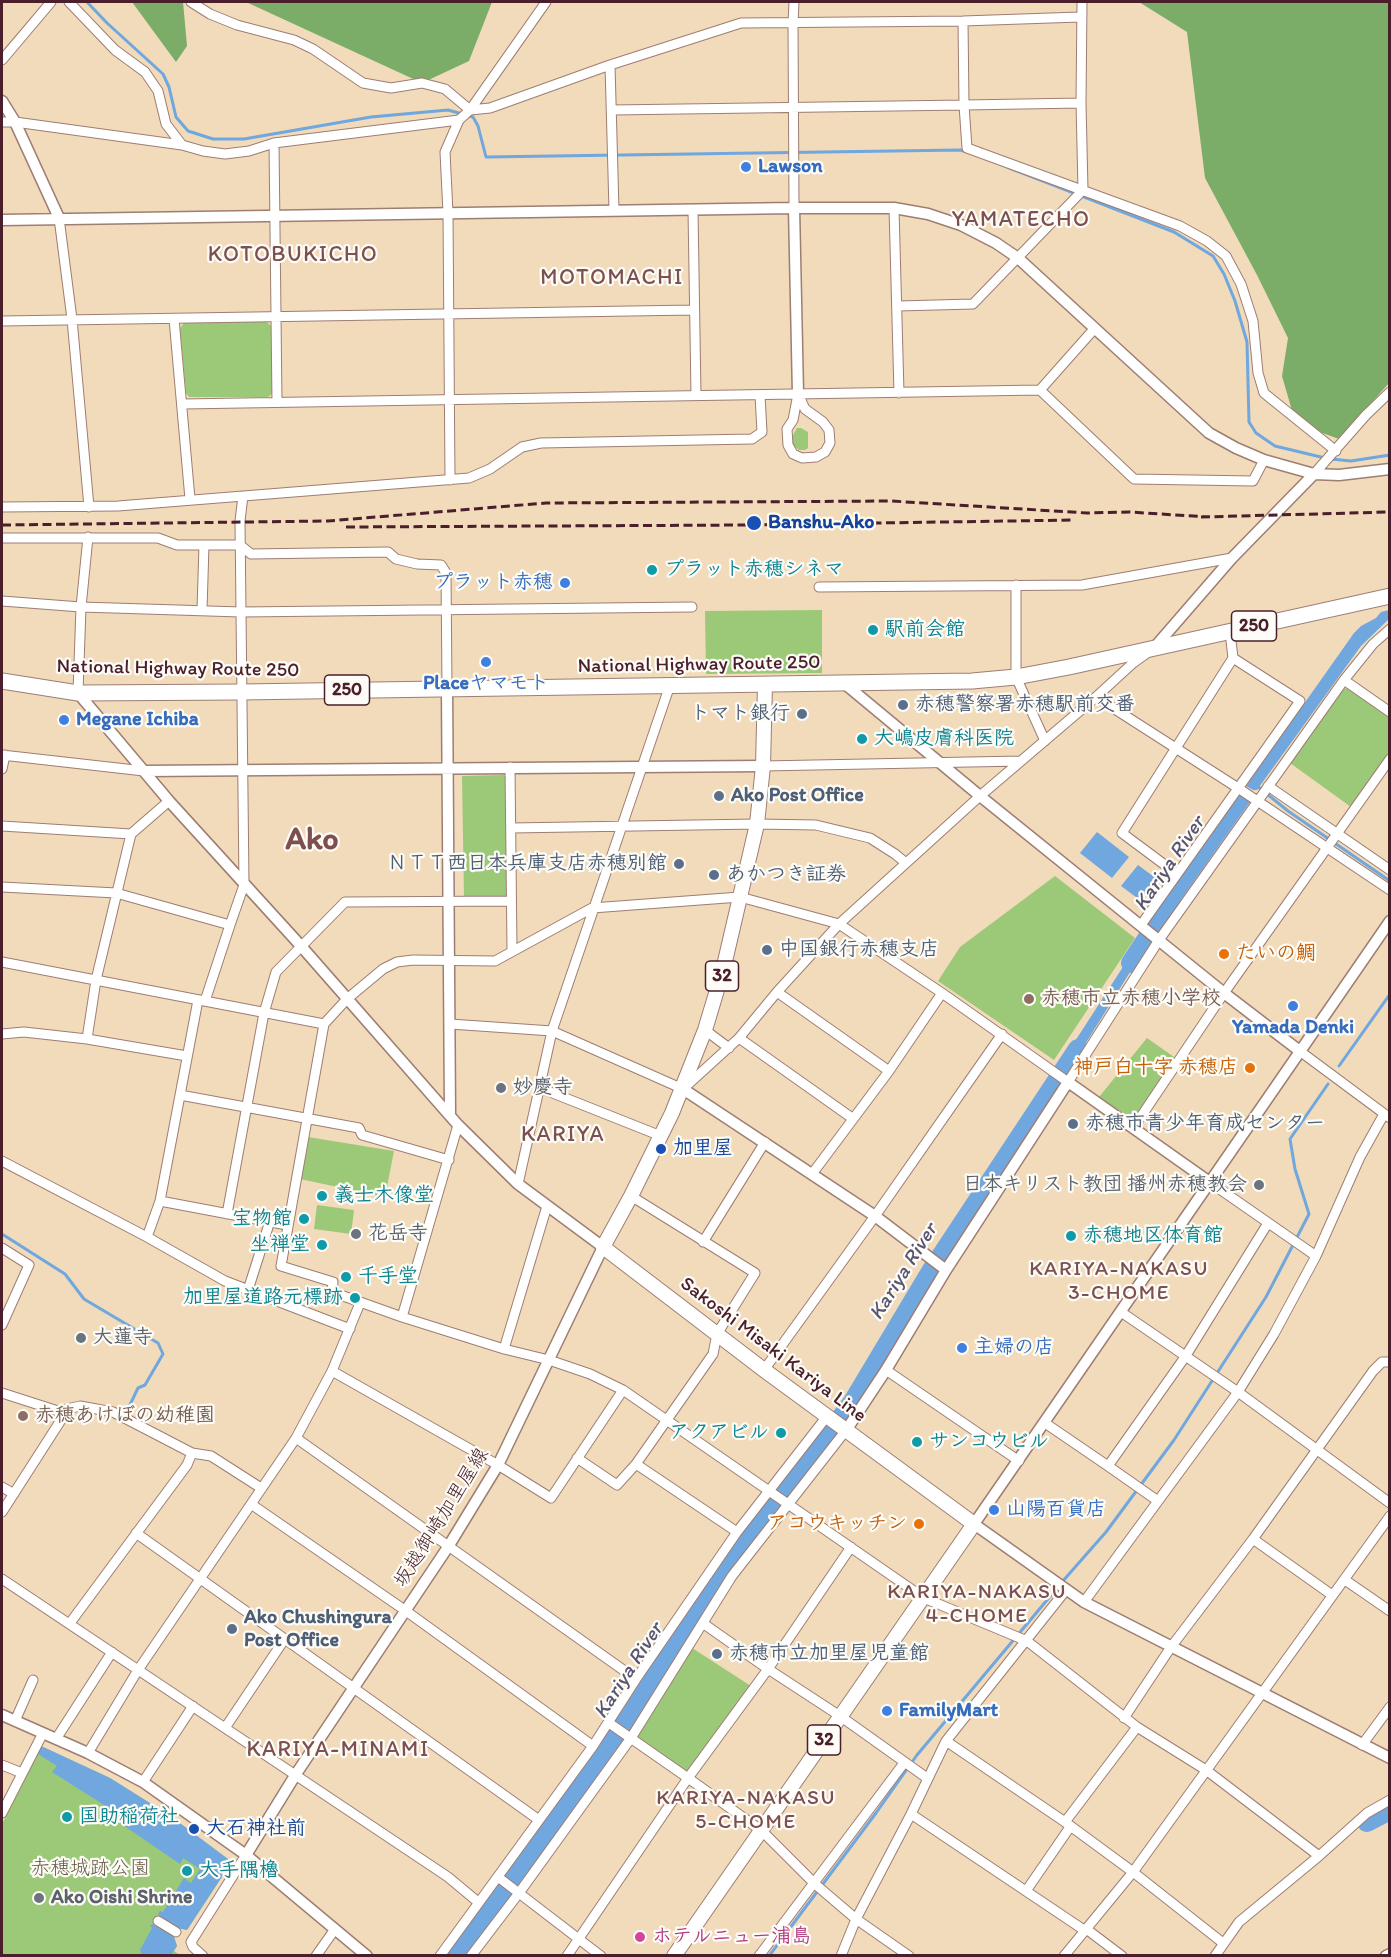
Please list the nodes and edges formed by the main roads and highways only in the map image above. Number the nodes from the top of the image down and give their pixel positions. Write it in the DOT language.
graph roads {
  1 [pos="1389,596"];
  2 [pos="2,681"];
  3 [pos="765,684"];
  4 [pos="674,1956"];
  1 -- 3 [label="highway, National Highway Route 250 / 250"];
  2 -- 3 [label="highway, National Highway Route 250 / 250"];
  3 -- 4 [label="main road, Sakoshi Misaki Kariya Line / 32"];
}
